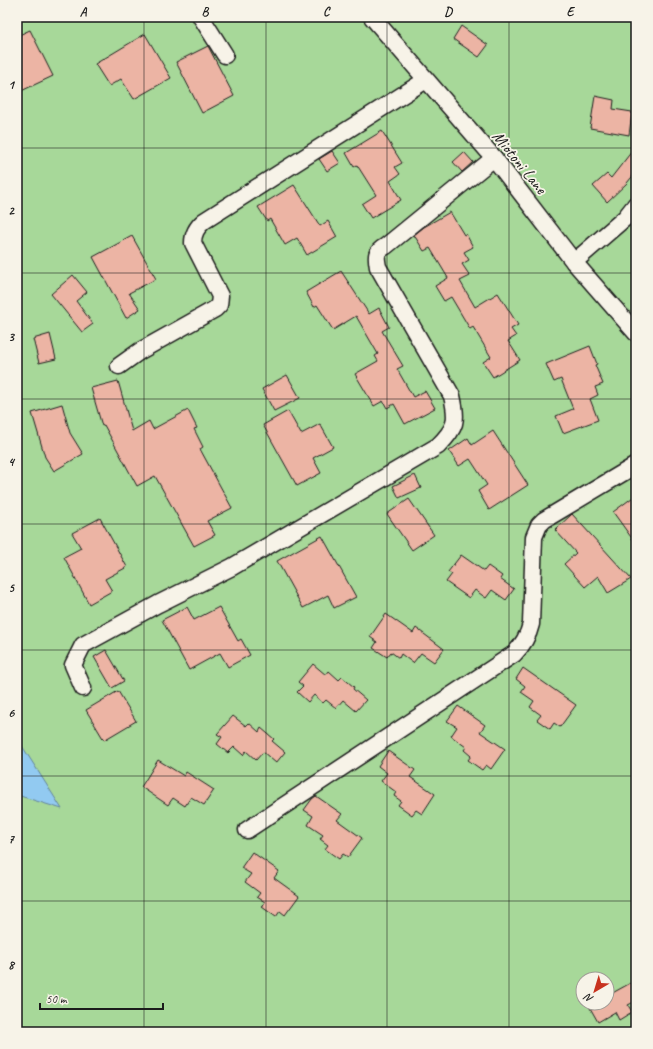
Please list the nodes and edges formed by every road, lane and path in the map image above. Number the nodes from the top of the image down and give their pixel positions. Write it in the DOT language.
graph roads {
  1 [pos="201,17"];
  2 [pos="372,17"];
  3 [pos="225,55"];
  4 [pos="426,80"];
  5 [pos="494,158"];
  6 [pos="636,204"];
  7 [pos="574,262"];
  8 [pos="636,333"];
  9 [pos="119,366"];
  10 [pos="636,465"];
  11 [pos="83,688"];
  12 [pos="247,830"];
  1 -- 3 [label="street"];
  2 -- 4 [label="street, Miotoni Lane"];
  4 -- 5 [label="street, Miotoni Lane"];
  4 -- 9 [label="street"];
  5 -- 7 [label="street, Miotoni Lane"];
  5 -- 11 [label="street"];
  6 -- 7 [label="street"];
  7 -- 8 [label="street, Miotoni Lane"];
  10 -- 12 [label="street"];
}
